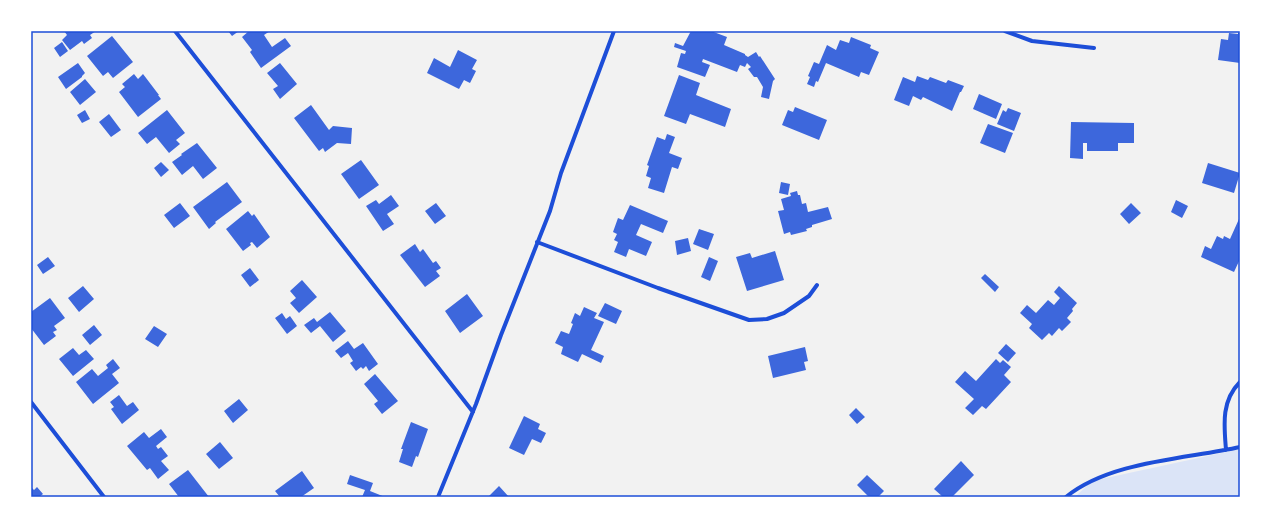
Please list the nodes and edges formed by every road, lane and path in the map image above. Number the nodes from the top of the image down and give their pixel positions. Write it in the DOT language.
graph roads {
  1 [pos="175,31"];
  2 [pos="614,31"];
  3 [pos="1006,31"];
  4 [pos="1094,48"];
  5 [pos="537,242"];
  6 [pos="817,285"];
  7 [pos="1240,382"];
  8 [pos="31,402"];
  9 [pos="473,412"];
  10 [pos="1240,447"];
  11 [pos="1226,450"];
  12 [pos="104,497"];
  13 [pos="438,497"];
  14 [pos="1066,497"];
  1 -- 9 [label="street"];
  2 -- 5 [label="street"];
  3 -- 4 [label="street"];
  5 -- 6 [label="street"];
  5 -- 9 [label="street"];
  7 -- 11 [label="street"];
  8 -- 12 [label="street"];
  9 -- 13 [label="street"];
  10 -- 11 [label="street"];
  11 -- 14 [label="street"];
}
